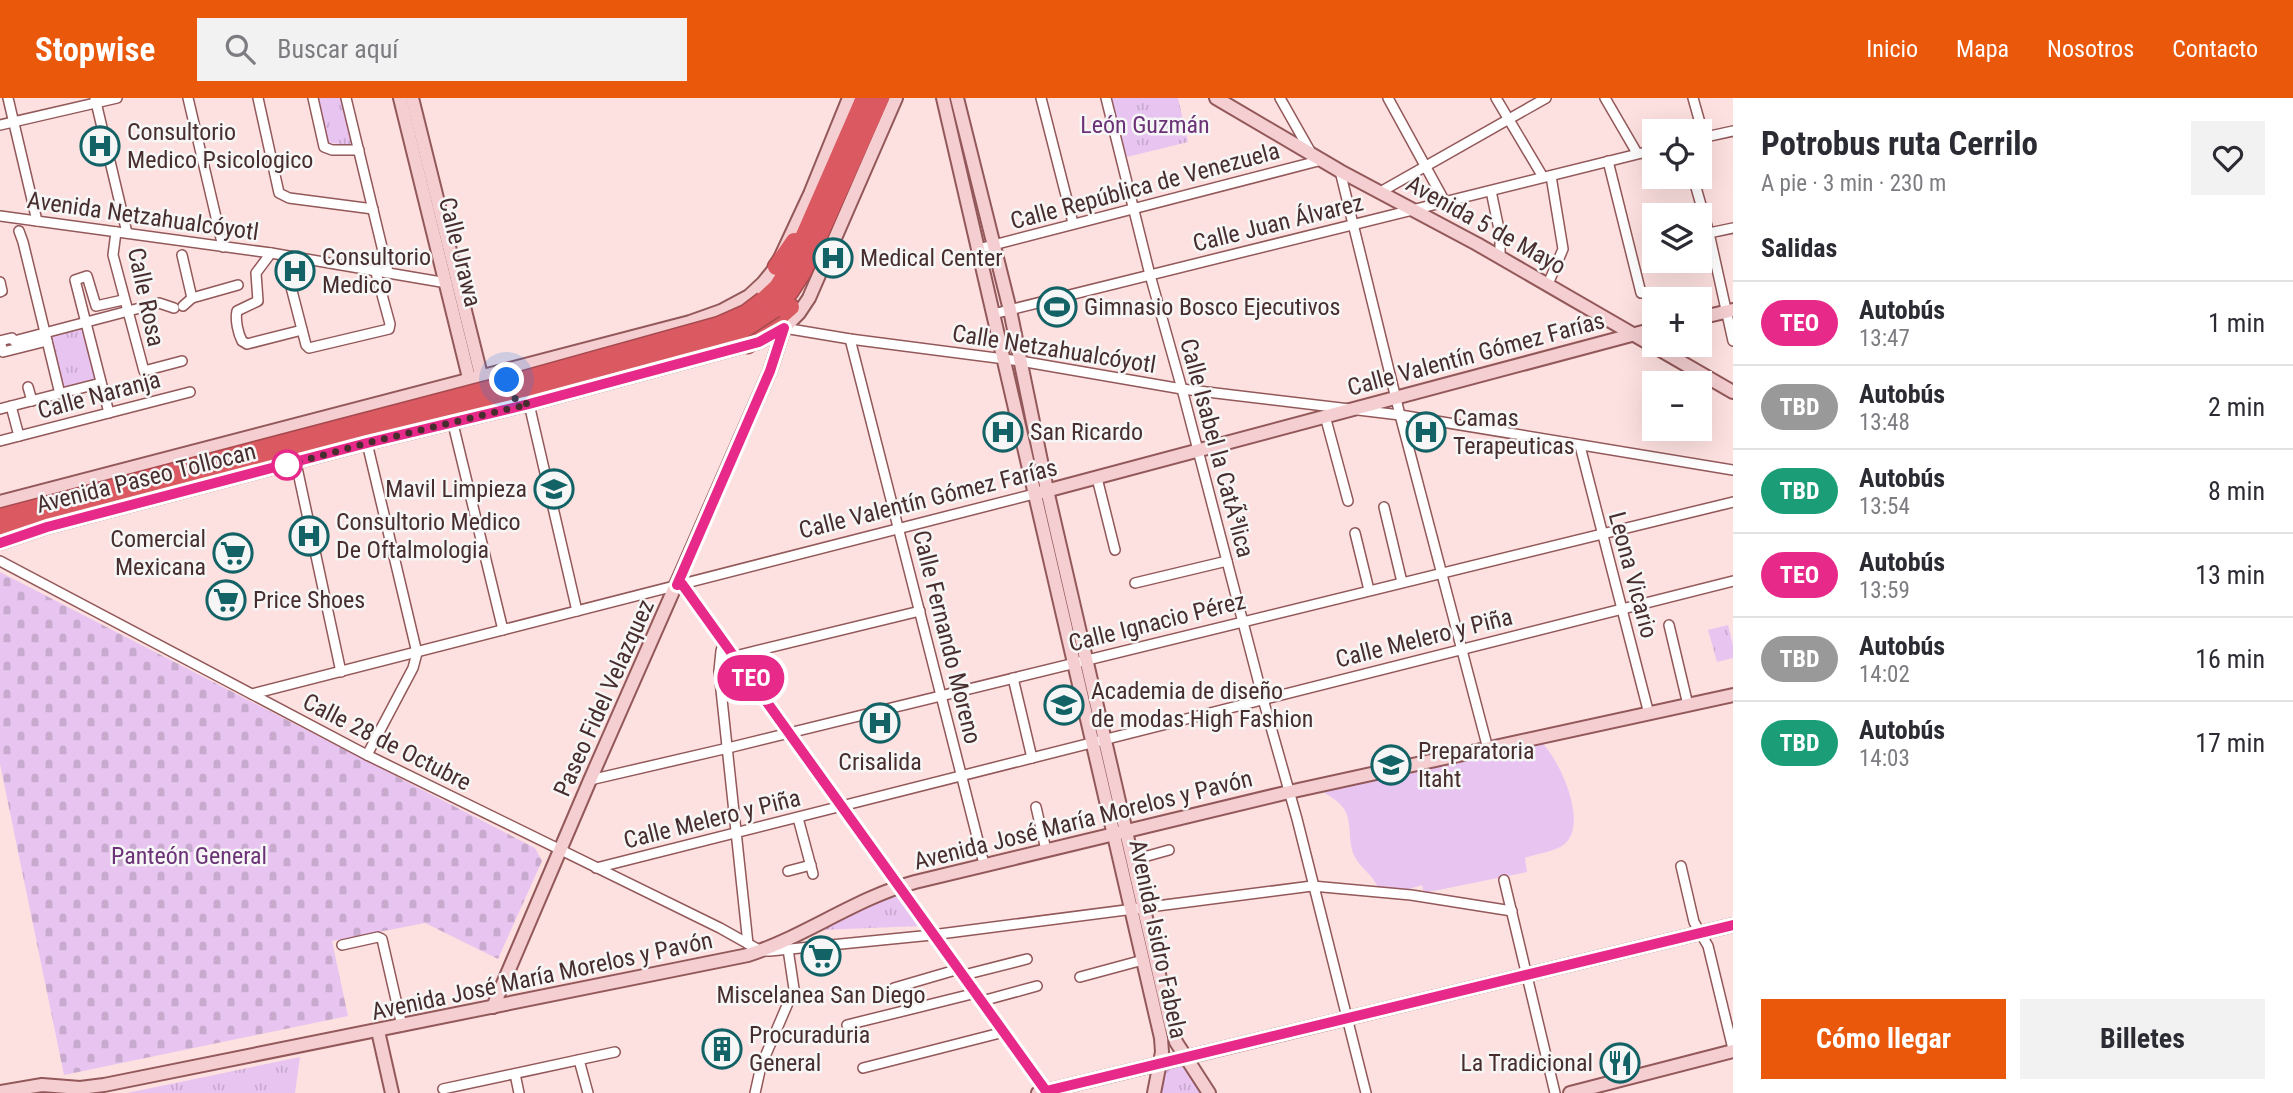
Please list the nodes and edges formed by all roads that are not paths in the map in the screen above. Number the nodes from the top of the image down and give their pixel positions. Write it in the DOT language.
graph roads {
  1 [pos="8,98"];
  2 [pos="117,98"];
  3 [pos="188,98"];
  4 [pos="258,98"];
  5 [pos="313,98"];
  6 [pos="346,98"];
  7 [pos="400,98"];
  8 [pos="412,98"];
  9 [pos="849,98"];
  10 [pos="863,98"];
  11 [pos="881,98"];
  12 [pos="896,98"];
  13 [pos="943,98"];
  14 [pos="957,98"];
  15 [pos="1041,98"];
  16 [pos="1106,98"];
  17 [pos="1216,98"];
  18 [pos="1280,98"];
  19 [pos="1388,98"];
  20 [pos="1496,98"];
  21 [pos="1546,98"];
  22 [pos="1605,98"];
  23 [pos="1693,98"];
  24 [pos="96,100"];
  25 [pos="1697,119"];
  26 [pos="1508,120"];
  27 [pos="13,122"];
  28 [pos="0,125"];
  29 [pos="1733,131"];
  30 [pos="1712,136"];
  31 [pos="850,149"];
  32 [pos="359,150"];
  33 [pos="1642,152"];
  34 [pos="1637,153"];
  35 [pos="1317,157"];
  36 [pos="1608,161"];
  37 [pos="1425,167"];
  38 [pos="1340,171"];
  39 [pos="1547,176"];
  40 [pos="1381,191"];
  41 [pos="1491,191"];
  42 [pos="1445,202"];
  43 [pos="1135,208"];
  44 [pos="373,209"];
  45 [pos="815,210"];
  46 [pos="1415,210"];
  47 [pos="0,216"];
  48 [pos="37,221"];
  49 [pos="1073,223"];
  50 [pos="1354,223"];
  51 [pos="1733,228"];
  52 [pos="19,231"];
  53 [pos="116,232"];
  54 [pos="1712,232"];
  55 [pos="127,233"];
  56 [pos="1712,244"];
  57 [pos="993,245"];
  58 [pos="223,247"];
  59 [pos="978,249"];
  60 [pos="271,253"];
  61 [pos="182,256"];
  62 [pos="283,256"];
  63 [pos="1500,256"];
  64 [pos="776,267"];
  65 [pos="376,269"];
  66 [pos="388,272"];
  67 [pos="803,272"];
  68 [pos="1150,275"];
  69 [pos="0,282"];
  70 [pos="447,283"];
  71 [pos="1548,284"];
  72 [pos="238,285"];
  73 [pos="0,292"];
  74 [pos="1640,293"];
  75 [pos="192,298"];
  76 [pos="123,300"];
  77 [pos="769,305"];
  78 [pos="1010,310"];
  79 [pos="1730,310"];
  80 [pos="128,312"];
  81 [pos="993,314"];
  82 [pos="1712,315"];
  83 [pos="85,323"];
  84 [pos="784,328"];
  85 [pos="302,330"];
  86 [pos="1642,332"];
  87 [pos="1632,334"];
  88 [pos="46,337"];
  89 [pos="850,339"];
  90 [pos="0,341"];
  91 [pos="1733,341"];
  92 [pos="599,345"];
  93 [pos="748,345"];
  94 [pos="1003,359"];
  95 [pos="1020,360"];
  96 [pos="182,361"];
  97 [pos="518,366"];
  98 [pos="475,378"];
  99 [pos="101,383"];
  100 [pos="601,385"];
  101 [pos="28,387"];
  102 [pos="1182,389"];
  103 [pos="425,390"];
  104 [pos="190,391"];
  105 [pos="1733,393"];
  106 [pos="60,394"];
  107 [pos="1396,398"];
  108 [pos="32,401"];
  109 [pos="529,404"];
  110 [pos="11,406"];
  111 [pos="0,409"];
  112 [pos="1350,409"];
  113 [pos="109,413"];
  114 [pos="485,415"];
  115 [pos="1400,415"];
  116 [pos="1325,416"];
  117 [pos="453,424"];
  118 [pos="435,427"];
  119 [pos="19,436"];
  120 [pos="0,441"];
  121 [pos="367,443"];
  122 [pos="1580,446"];
  123 [pos="1199,452"];
  124 [pos="296,463"];
  125 [pos="1733,470"];
  126 [pos="1097,478"];
  127 [pos="1047,491"];
  128 [pos="29,493"];
  129 [pos="1034,494"];
  130 [pos="1348,500"];
  131 [pos="0,502"];
  132 [pos="1733,502"];
  133 [pos="1384,507"];
  134 [pos="0,517"];
  135 [pos="47,527"];
  136 [pos="899,529"];
  137 [pos="0,531"];
  138 [pos="1355,533"];
  139 [pos="1602,533"];
  140 [pos="0,543"];
  141 [pos="1115,550"];
  142 [pos="0,561"];
  143 [pos="1227,561"];
  144 [pos="1442,572"];
  145 [pos="1733,581"];
  146 [pos="1402,582"];
  147 [pos="1135,583"];
  148 [pos="680,584"];
  149 [pos="1369,590"];
  150 [pos="1622,608"];
  151 [pos="577,611"];
  152 [pos="920,611"];
  153 [pos="1242,621"];
  154 [pos="1668,625"];
  155 [pos="503,630"];
  156 [pos="724,642"];
  157 [pos="1462,648"];
  158 [pos="417,653"];
  159 [pos="735,656"];
  160 [pos="1080,661"];
  161 [pos="341,672"];
  162 [pos="1013,678"];
  163 [pos="252,694"];
  164 [pos="942,695"];
  165 [pos="1733,695"];
  166 [pos="1263,699"];
  167 [pos="1688,705"];
  168 [pos="1649,714"];
  169 [pos="790,733"];
  170 [pos="1099,741"];
  171 [pos="728,748"];
  172 [pos="1488,749"];
  173 [pos="367,755"];
  174 [pos="1032,758"];
  175 [pos="962,776"];
  176 [pos="590,779"];
  177 [pos="1289,792"];
  178 [pos="842,806"];
  179 [pos="1036,807"];
  180 [pos="797,818"];
  181 [pos="1120,832"];
  182 [pos="737,833"];
  183 [pos="560,850"];
  184 [pos="1045,850"];
  185 [pos="1169,850"];
  186 [pos="1133,860"];
  187 [pos="984,864"];
  188 [pos="1681,866"];
  189 [pos="596,868"];
  190 [pos="788,871"];
  191 [pos="1504,880"];
  192 [pos="1312,886"];
  193 [pos="898,887"];
  194 [pos="1137,908"];
  195 [pos="1512,911"];
  196 [pos="1733,925"];
  197 [pos="1699,933"];
  198 [pos="932,935"];
  199 [pos="748,944"];
  200 [pos="342,945"];
  201 [pos="788,949"];
  202 [pos="761,951"];
  203 [pos="1027,959"];
  204 [pos="1143,960"];
  205 [pos="961,972"];
  206 [pos="1528,975"];
  207 [pos="1080,977"];
  208 [pos="1037,986"];
  209 [pos="894,988"];
  210 [pos="976,992"];
  211 [pos="982,1001"];
  212 [pos="494,1007"];
  213 [pos="1346,1018"];
  214 [pos="847,1025"];
  215 [pos="402,1026"];
  216 [pos="378,1031"];
  217 [pos="1004,1032"];
  218 [pos="1733,1050"];
  219 [pos="615,1052"];
  220 [pos="1185,1057"];
  221 [pos="579,1060"];
  222 [pos="1160,1062"];
  223 [pos="863,1068"];
  224 [pos="514,1074"];
  225 [pos="443,1089"];
  226 [pos="92,1090"];
  227 [pos="458,1090"];
  228 [pos="0,1092"];
  229 [pos="1043,1092"];
  230 [pos="392,1093"];
  231 [pos="519,1093"];
  232 [pos="588,1093"];
  233 [pos="755,1093"];
  234 [pos="1154,1093"];
  235 [pos="1209,1093"];
  236 [pos="1366,1093"];
  237 [pos="1555,1093"];
  238 [pos="1570,1093"];
  1 -- 27 [label="street"];
  2 -- 24 [label="street"];
  3 -- 58 [label="street"];
  4 -- 44 [label="street"];
  5 -- 32 [label="street"];
  6 -- 32 [label="street"];
  7 -- 70 [label="main road, Calle Urawa"];
  8 -- 98 [label="main road, Calle Urawa"];
  9 -- 64 [label="main road, Avenida Paseo Tollocan"];
  10 -- 31 [label="highway, Avenida Paseo Tollocan"];
  11 -- 31 [label="highway, Avenida Paseo Tollocan"];
  12 -- 84 [label="main road, Avenida Paseo Tollocan"];
  13 -- 59 [label="main road, Avenida Isidro Fabela"];
  14 -- 57 [label="main road, Avenida Isidro Fabela"];
  15 -- 49 [label="street"];
  16 -- 43 [label="street, Calle Isabel la CatÃ³lica"];
  17 -- 35 [label="main road, Avenida 5 de Mayo"];
  18 -- 35 [label="street"];
  19 -- 37 [label="street"];
  20 -- 26 [label="street"];
  21 -- 26 [label="street"];
  22 -- 34 [label="street"];
  23 -- 25 [label="street"];
  24 -- 27 [label="street"];
  24 -- 55 [label="street"];
  26 -- 37 [label="street"];
  26 -- 39 [label="street"];
  27 -- 28 [label="street"];
  27 -- 48 [label="street"];
  29 -- 30 [label="street"];
  31 -- 45 [label="highway, Avenida Paseo Tollocan"];
  31 -- 67 [label="highway, Avenida Paseo Tollocan"];
  32 -- 44 [label="street"];
  33 -- 34 [label="street, Calle Juan Álvarez"];
  34 -- 36 [label="street, Calle Juan Álvarez"];
  35 -- 38 [label="main road, Avenida 5 de Mayo"];
  35 -- 43 [label="street, Calle República de Venezuela"];
  36 -- 39 [label="street, Calle Juan Álvarez"];
  36 -- 74 [label="street"];
  37 -- 40 [label="street"];
  37 -- 42 [label="street"];
  38 -- 40 [label="main road, Avenida 5 de Mayo"];
  38 -- 50 [label="street"];
  39 -- 41 [label="street, Calle Juan Álvarez"];
  39 -- 71 [label="street"];
  40 -- 46 [label="main road, Avenida 5 de Mayo"];
  41 -- 42 [label="street, Calle Juan Álvarez"];
  41 -- 63 [label="street"];
  42 -- 46 [label="street, Calle Juan Álvarez"];
  43 -- 49 [label="street, Calle República de Venezuela"];
  43 -- 68 [label="street, Calle Isabel la CatÃ³lica"];
  44 -- 66 [label="street"];
  45 -- 64 [label="highway"];
  45 -- 77 [label="highway, Avenida Paseo Tollocan"];
  46 -- 50 [label="street, Calle Juan Álvarez"];
  46 -- 63 [label="main road, Avenida 5 de Mayo"];
  47 -- 48 [label="street, Avenida Netzahualcóyotl"];
  48 -- 53 [label="street, Avenida Netzahualcóyotl"];
  49 -- 57 [label="street, Calle República de Venezuela"];
  50 -- 68 [label="street, Calle Juan Álvarez"];
  50 -- 107 [label="street"];
  51 -- 54 [label="street"];
  52 -- 88 [label="street"];
  53 -- 55 [label="street, Avenida Netzahualcóyotl"];
  53 -- 76 [label="street, Calle Rosa"];
  55 -- 58 [label="street, Avenida Netzahualcóyotl"];
  56 -- 79 [label="street"];
  57 -- 59 [label="street, Calle República de Venezuela"];
  57 -- 78 [label="main road, Avenida Isidro Fabela"];
  58 -- 60 [label="street, Avenida Netzahualcóyotl"];
  59 -- 81 [label="main road, Avenida Isidro Fabela"];
  60 -- 62 [label="street, Avenida Netzahualcóyotl"];
  60 -- 85 [label="street"];
  61 -- 75 [label="street"];
  62 -- 65 [label="street, Avenida Netzahualcóyotl"];
  62 -- 85 [label="street"];
  63 -- 71 [label="main road, Avenida 5 de Mayo"];
  64 -- 92 [label="main road, Avenida Paseo Tollocan"];
  65 -- 66 [label="street, Avenida Netzahualcóyotl"];
  65 -- 85 [label="street"];
  66 -- 70 [label="street, Avenida Netzahualcóyotl"];
  67 -- 77 [label="highway, Avenida Paseo Tollocan"];
  67 -- 93 [label="highway"];
  68 -- 78 [label="street, Calle Juan Álvarez"];
  68 -- 102 [label="street, Calle Isabel la CatÃ³lica"];
  69 -- 73 [label="street"];
  70 -- 98 [label="main road, Calle Urawa"];
  71 -- 87 [label="main road, Avenida 5 de Mayo"];
  72 -- 75 [label="street"];
  75 -- 80 [label="street"];
  76 -- 80 [label="street, Calle Rosa"];
  76 -- 83 [label="street"];
  77 -- 134 [label="highway, Avenida Paseo Tollocan, bridge"];
  77 -- 137 [label="highway, Avenida Paseo Tollocan, bridge"];
  78 -- 81 [label="street, Calle Juan Álvarez"];
  78 -- 95 [label="main road, Avenida Isidro Fabela"];
  79 -- 82 [label="main road"];
  79 -- 91 [label="street"];
  80 -- 83 [label="street"];
  80 -- 96 [label="street, Calle Rosa"];
  81 -- 94 [label="main road, Avenida Isidro Fabela"];
  83 -- 88 [label="street"];
  83 -- 99 [label="street"];
  84 -- 89 [label="street, Calle Netzahualcóyotl"];
  84 -- 93 [label="main road, Avenida Paseo Tollocan"];
  84 -- 148 [label="main road, Paseo Fidel Velazquez"];
  86 -- 87 [label="main road, Calle Valentín Gómez Farías"];
  87 -- 105 [label="main road, Avenida 5 de Mayo"];
  87 -- 107 [label="main road, Calle Valentín Gómez Farías"];
  88 -- 90 [label="street"];
  88 -- 106 [label="street"];
  89 -- 94 [label="street, Calle Netzahualcóyotl"];
  89 -- 136 [label="street, Calle Fernando Moreno"];
  92 -- 97 [label="main road, Avenida Paseo Tollocan"];
  92 -- 100 [label="main road"];
  93 -- 100 [label="main road, Avenida Paseo Tollocan"];
  94 -- 95 [label="street, Calle Netzahualcóyotl"];
  94 -- 129 [label="main road, Avenida Isidro Fabela"];
  95 -- 102 [label="street, Calle Netzahualcóyotl"];
  95 -- 127 [label="main road, Avenida Isidro Fabela"];
  97 -- 98 [label="main road, Avenida Paseo Tollocan"];
  97 -- 109 [label="main road"];
  98 -- 103 [label="main road, Avenida Paseo Tollocan"];
  98 -- 114 [label="main road, Calle Urawa"];
  99 -- 106 [label="street"];
  99 -- 113 [label="street"];
  100 -- 109 [label="main road, Avenida Paseo Tollocan"];
  101 -- 108 [label="street"];
  102 -- 112 [label="street, Calle Netzahualcóyotl"];
  102 -- 123 [label="street, Calle Isabel la CatÃ³lica"];
  103 -- 118 [label="main road"];
  103 -- 128 [label="main road, Avenida Paseo Tollocan"];
  104 -- 113 [label="street, Calle Naranja"];
  106 -- 108 [label="street"];
  107 -- 112 [label="main road, Calle Valentín Gómez Farías"];
  107 -- 115 [label="street"];
  108 -- 110 [label="street"];
  109 -- 114 [label="main road, Avenida Paseo Tollocan"];
  109 -- 151 [label="street"];
  110 -- 111 [label="street"];
  110 -- 119 [label="street, Calle Naranja"];
  112 -- 115 [label="street, Calle Netzahualcóyotl"];
  112 -- 116 [label="main road, Calle Valentín Gómez Farías"];
  113 -- 119 [label="street, Calle Naranja"];
  114 -- 117 [label="main road, Avenida Paseo Tollocan"];
  115 -- 122 [label="street, Calle Netzahualcóyotl"];
  115 -- 144 [label="street"];
  116 -- 123 [label="main road, Calle Valentín Gómez Farías"];
  116 -- 130 [label="street"];
  117 -- 118 [label="main road, Avenida Paseo Tollocan"];
  117 -- 155 [label="street"];
  118 -- 121 [label="main road, Avenida Paseo Tollocan"];
  119 -- 120 [label="street, Calle Naranja"];
  121 -- 124 [label="main road, Avenida Paseo Tollocan"];
  121 -- 158 [label="street"];
  122 -- 125 [label="street, Calle Netzahualcóyotl"];
  122 -- 139 [label="street, Leona Vicario"];
  123 -- 126 [label="main road, Calle Valentín Gómez Farías"];
  123 -- 143 [label="street, Calle Isabel la CatÃ³lica"];
  124 -- 135 [label="main road, Avenida Paseo Tollocan"];
  124 -- 161 [label="street"];
  126 -- 127 [label="main road, Calle Valentín Gómez Farías"];
  126 -- 141 [label="street"];
  127 -- 129 [label="main road, Calle Valentín Gómez Farías"];
  127 -- 160 [label="main road, Avenida Isidro Fabela"];
  128 -- 131 [label="main road, Avenida Paseo Tollocan"];
  128 -- 135 [label="main road"];
  129 -- 136 [label="street, Calle Valentín Gómez Farías"];
  129 -- 160 [label="main road, Avenida Isidro Fabela"];
  132 -- 139 [label="street, Calle Ignacio Pérez"];
  133 -- 146 [label="street"];
  135 -- 140 [label="main road, Avenida Paseo Tollocan"];
  136 -- 148 [label="street, Calle Valentín Gómez Farías"];
  136 -- 152 [label="street, Calle Fernando Moreno"];
  138 -- 149 [label="street"];
  139 -- 144 [label="street, Calle Ignacio Pérez"];
  139 -- 150 [label="street, Leona Vicario"];
  142 -- 163 [label="street, Calle 28 de Octubre"];
  143 -- 147 [label="street"];
  143 -- 153 [label="street, Calle Isabel la CatÃ³lica"];
  144 -- 146 [label="street, Calle Ignacio Pérez"];
  144 -- 157 [label="street"];
  145 -- 150 [label="street, Calle Melero y Piña"];
  146 -- 149 [label="street, Calle Ignacio Pérez"];
  148 -- 151 [label="street, Calle Valentín Gómez Farías"];
  148 -- 156 [label="street"];
  148 -- 176 [label="main road, Paseo Fidel Velazquez"];
  149 -- 153 [label="street, Calle Ignacio Pérez"];
  150 -- 157 [label="street, Calle Melero y Piña"];
  150 -- 168 [label="street, Leona Vicario"];
  151 -- 155 [label="street, Calle Valentín Gómez Farías"];
  152 -- 159 [label="street"];
  152 -- 164 [label="street, Calle Fernando Moreno"];
  153 -- 160 [label="street, Calle Ignacio Pérez"];
  153 -- 166 [label="street, Calle Isabel la CatÃ³lica"];
  154 -- 167 [label="street"];
  155 -- 158 [label="street, Calle Valentín Gómez Farías"];
  156 -- 159 [label="street"];
  156 -- 171 [label="street"];
  157 -- 166 [label="street, Calle Melero y Piña"];
  157 -- 172 [label="street"];
  158 -- 161 [label="street, Calle Valentín Gómez Farías"];
  158 -- 173 [label="street"];
  159 -- 169 [label="street"];
  160 -- 162 [label="street, Calle Ignacio Pérez"];
  160 -- 170 [label="main road, Avenida Isidro Fabela"];
  161 -- 163 [label="street, Calle Valentín Gómez Farías"];
  162 -- 164 [label="street, Calle Ignacio Pérez"];
  162 -- 174 [label="street"];
  163 -- 173 [label="street, Calle 28 de Octubre"];
  164 -- 169 [label="street, Calle Ignacio Pérez"];
  164 -- 175 [label="street, Calle Fernando Moreno"];
  165 -- 167 [label="main road, Avenida José María Morelos y Pavón"];
  166 -- 170 [label="street, Calle Melero y Piña"];
  166 -- 177 [label="street, Calle Isabel la CatÃ³lica"];
  167 -- 168 [label="main road, Avenida José María Morelos y Pavón"];
  168 -- 172 [label="main road, Avenida José María Morelos y Pavón"];
  169 -- 171 [label="street, Calle Ignacio Pérez"];
  169 -- 178 [label="street"];
  170 -- 174 [label="street, Calle Melero y Piña"];
  170 -- 181 [label="main road, Avenida Isidro Fabela"];
  171 -- 176 [label="street, Calle Ignacio Pérez"];
  171 -- 182 [label="street"];
  172 -- 177 [label="main road, Avenida José María Morelos y Pavón"];
  173 -- 183 [label="street, Calle 28 de Octubre"];
  174 -- 175 [label="street, Calle Melero y Piña"];
  175 -- 178 [label="street, Calle Melero y Piña"];
  175 -- 187 [label="street, Calle Fernando Moreno"];
  176 -- 183 [label="main road, Paseo Fidel Velazquez"];
  177 -- 181 [label="main road, Avenida José María Morelos y Pavón"];
  177 -- 192 [label="street, Calle Isabel la CatÃ³lica"];
  178 -- 180 [label="street, Calle Melero y Piña"];
  178 -- 193 [label="street"];
  179 -- 184 [label="street"];
  180 -- 182 [label="street, Calle Melero y Piña"];
  180 -- 190 [label="street"];
  181 -- 184 [label="main road, Avenida José María Morelos y Pavón"];
  181 -- 186 [label="main road, Avenida Isidro Fabela"];
  181 -- 194 [label="main road, Avenida Isidro Fabela"];
  182 -- 189 [label="street, Calle Melero y Piña"];
  182 -- 199 [label="street"];
  183 -- 189 [label="street, Calle 28 de Octubre"];
  183 -- 212 [label="main road, Paseo Fidel Velazquez"];
  184 -- 187 [label="main road, Avenida José María Morelos y Pavón"];
  185 -- 186 [label="street"];
  186 -- 194 [label="main road, Avenida Isidro Fabela"];
  187 -- 193 [label="main road, Avenida José María Morelos y Pavón"];
  188 -- 197 [label="street"];
  189 -- 199 [label="street, Calle 28 de Octubre"];
  191 -- 195 [label="street"];
  192 -- 194 [label="street"];
  192 -- 195 [label="street"];
  192 -- 213 [label="street, Calle Isabel la CatÃ³lica"];
  193 -- 198 [label="street"];
  193 -- 202 [label="main road, Avenida José María Morelos y Pavón"];
  194 -- 198 [label="street"];
  194 -- 204 [label="main road, Avenida Isidro Fabela"];
  194 -- 220 [label="main road, Avenida Isidro Fabela"];
  195 -- 206 [label="street"];
  196 -- 197 [label="main road"];
  197 -- 206 [label="main road"];
  197 -- 218 [label="street"];
  198 -- 201 [label="street"];
  198 -- 205 [label="street"];
  199 -- 202 [label="street, Calle 28 de Octubre"];
  200 -- 215 [label="street"];
  201 -- 202 [label="street"];
  201 -- 233 [label="street"];
  202 -- 212 [label="main road, Avenida José María Morelos y Pavón"];
  203 -- 205 [label="street"];
  204 -- 207 [label="street"];
  204 -- 222 [label="main road, Avenida Isidro Fabela"];
  205 -- 209 [label="street"];
  205 -- 210 [label="street"];
  206 -- 213 [label="main road"];
  206 -- 237 [label="street"];
  208 -- 211 [label="street"];
  210 -- 211 [label="street"];
  210 -- 214 [label="street"];
  211 -- 217 [label="street"];
  212 -- 215 [label="main road, Avenida José María Morelos y Pavón"];
  213 -- 220 [label="main road"];
  213 -- 236 [label="street, Calle Isabel la CatÃ³lica"];
  215 -- 216 [label="main road, Avenida José María Morelos y Pavón"];
  216 -- 226 [label="main road, Avenida José María Morelos y Pavón"];
  216 -- 230 [label="main road"];
  217 -- 223 [label="street"];
  217 -- 229 [label="street"];
  218 -- 238 [label="main road"];
  219 -- 221 [label="street"];
  220 -- 222 [label="main road"];
  220 -- 235 [label="main road, Avenida Isidro Fabela"];
  221 -- 224 [label="street"];
  221 -- 232 [label="street"];
  222 -- 229 [label="main road"];
  222 -- 234 [label="main road, Avenida Isidro Fabela"];
  224 -- 227 [label="street"];
  224 -- 231 [label="street"];
  225 -- 227 [label="street"];
  226 -- 228 [label="main road, Avenida José María Morelos y Pavón"];
}
